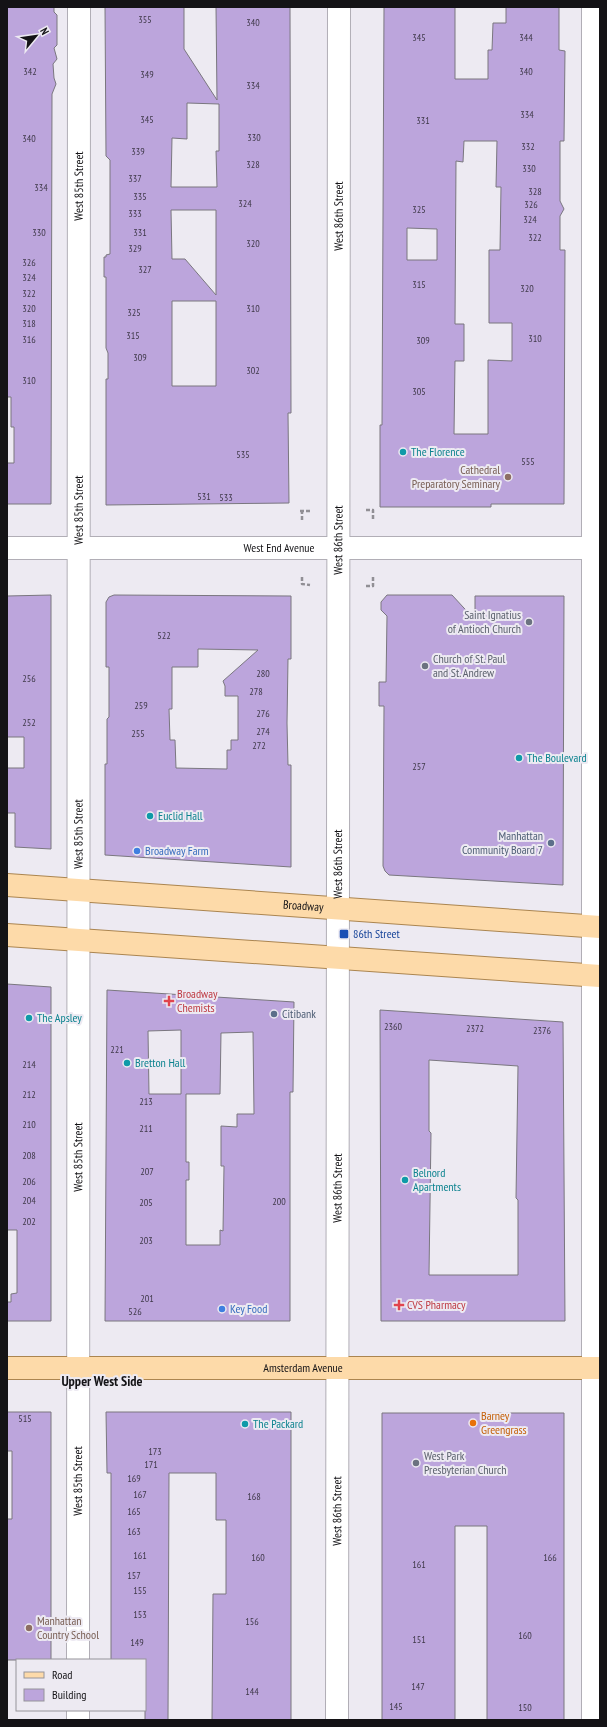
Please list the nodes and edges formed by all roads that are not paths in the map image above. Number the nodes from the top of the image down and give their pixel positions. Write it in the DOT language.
graph roads {
  1 [pos="79,7"];
  2 [pos="339,7"];
  3 [pos="593,7"];
  4 [pos="78,547"];
  5 [pos="7,548"];
  6 [pos="338,548"];
  7 [pos="596,548"];
  8 [pos="7,885"];
  9 [pos="78,890"];
  10 [pos="338,908"];
  11 [pos="596,927"];
  12 [pos="7,935"];
  13 [pos="78,940"];
  14 [pos="338,958"];
  15 [pos="596,976"];
  16 [pos="7,1368"];
  17 [pos="78,1368"];
  18 [pos="337,1368"];
  19 [pos="596,1368"];
  20 [pos="78,1659"];
  21 [pos="338,1720"];
  22 [pos="592,1720"];
  1 -- 4 [label="street, West 85th Street"];
  2 -- 6 [label="street, West 86th Street"];
  3 -- 7 [label="street"];
  4 -- 5 [label="street, West End Avenue"];
  4 -- 6 [label="street, West End Avenue"];
  4 -- 9 [label="street, West 85th Street"];
  6 -- 7 [label="street, West End Avenue"];
  6 -- 10 [label="street, West 86th Street"];
  7 -- 11 [label="street"];
  8 -- 9 [label="main road, Broadway"];
  9 -- 10 [label="main road, Broadway"];
  9 -- 13 [label="street, West 85th Street"];
  10 -- 11 [label="main road, Broadway"];
  10 -- 14 [label="street, West 86th Street"];
  11 -- 15 [label="street"];
  12 -- 13 [label="main road"];
  13 -- 14 [label="main road"];
  13 -- 17 [label="street, West 85th Street"];
  14 -- 15 [label="main road"];
  14 -- 18 [label="street, West 86th Street"];
  15 -- 19 [label="street"];
  16 -- 17 [label="main road, Amsterdam Avenue"];
  17 -- 18 [label="main road, Amsterdam Avenue"];
  17 -- 20 [label="street, West 85th Street"];
  18 -- 19 [label="main road, Amsterdam Avenue"];
  18 -- 21 [label="street, West 86th Street"];
  19 -- 22 [label="street"];
}
